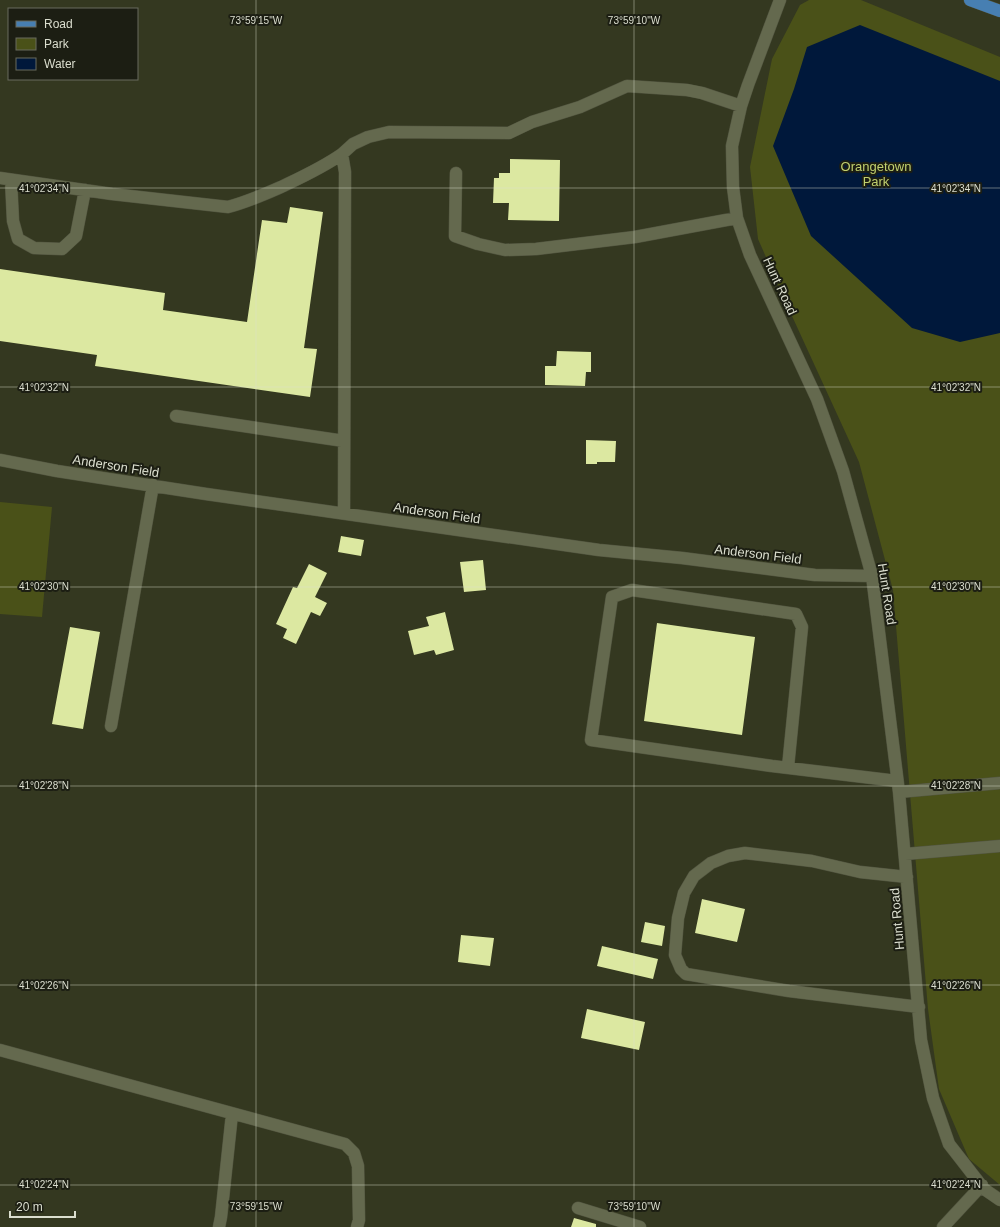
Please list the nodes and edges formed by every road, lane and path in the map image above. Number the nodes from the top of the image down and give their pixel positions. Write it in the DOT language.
graph roads {
  1 [pos="780,0"];
  2 [pos="970,0"];
  3 [pos="1000,11"];
  4 [pos="741,106"];
  5 [pos="342,154"];
  6 [pos="456,173"];
  7 [pos="5,179"];
  8 [pos="85,190"];
  9 [pos="737,218"];
  10 [pos="176,416"];
  11 [pos="344,440"];
  12 [pos="0,460"];
  13 [pos="153,485"];
  14 [pos="344,513"];
  15 [pos="872,576"];
  16 [pos="111,726"];
  17 [pos="788,767"];
  18 [pos="1000,784"];
  19 [pos="898,786"];
  20 [pos="1000,846"];
  21 [pos="905,854"];
  22 [pos="907,878"];
  23 [pos="919,1007"];
  24 [pos="0,1050"];
  25 [pos="232,1114"];
  26 [pos="982,1185"];
  27 [pos="1000,1200"];
  28 [pos="578,1208"];
  29 [pos="218,1227"];
  30 [pos="357,1227"];
  31 [pos="640,1227"];
  32 [pos="943,1227"];
  1 -- 4 [label="street, Hunt Road"];
  2 -- 3 [label="main road"];
  4 -- 5 [label="street"];
  4 -- 9 [label="street, Hunt Road"];
  5 -- 8 [label="street"];
  5 -- 11 [label="street"];
  6 -- 9 [label="street"];
  7 -- 8 [label="street"];
  7 -- 8 [label="street"];
  9 -- 15 [label="street, Hunt Road"];
  10 -- 11 [label="street"];
  11 -- 14 [label="street"];
  12 -- 13 [label="street, Anderson Field"];
  13 -- 14 [label="street, Anderson Field"];
  13 -- 16 [label="street"];
  14 -- 15 [label="street, Anderson Field"];
  15 -- 19 [label="street, Hunt Road"];
  17 -- 17 [label="street"];
  17 -- 19 [label="street"];
  18 -- 19 [label="street"];
  19 -- 21 [label="street, Hunt Road"];
  20 -- 21 [label="street"];
  21 -- 22 [label="street, Hunt Road"];
  22 -- 23 [label="street, Hunt Road"];
  22 -- 23 [label="street"];
  23 -- 26 [label="street, Hunt Road"];
  24 -- 25 [label="street"];
  25 -- 29 [label="street"];
  25 -- 30 [label="street"];
  26 -- 27 [label="street, Hunt Road"];
  26 -- 32 [label="street"];
  28 -- 31 [label="street"];
}
